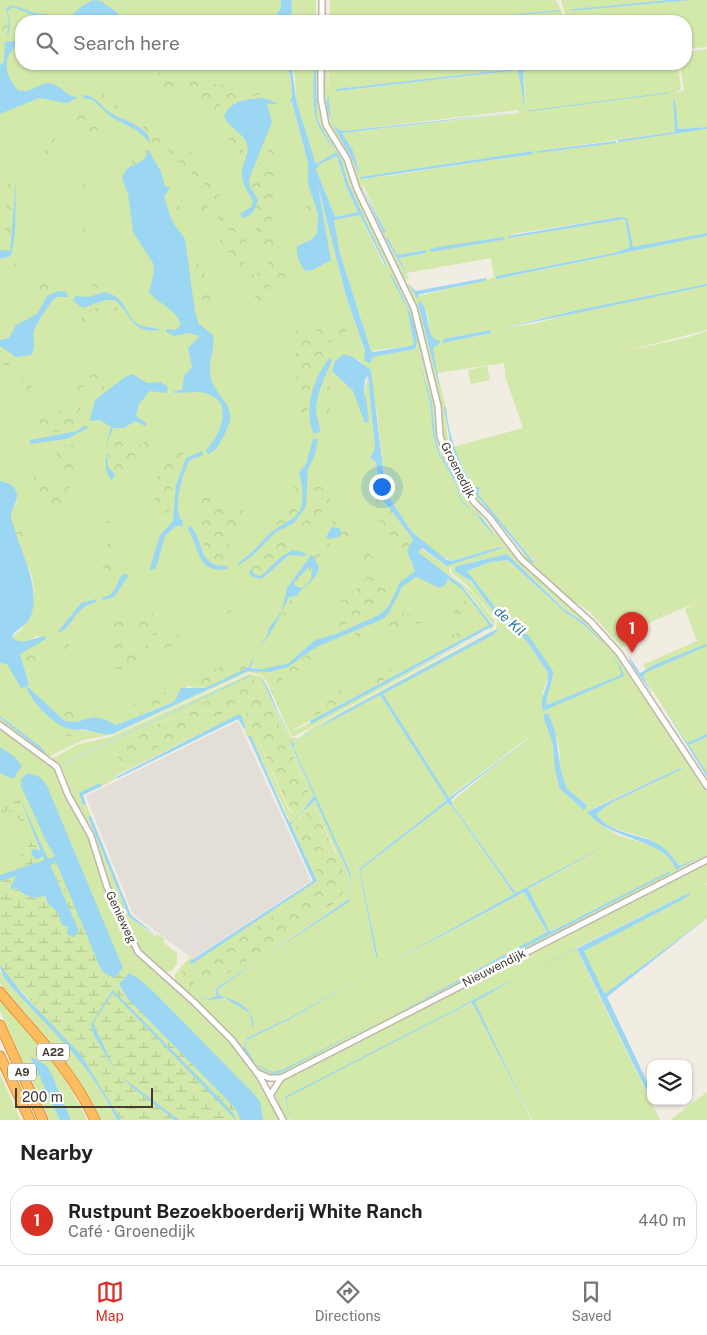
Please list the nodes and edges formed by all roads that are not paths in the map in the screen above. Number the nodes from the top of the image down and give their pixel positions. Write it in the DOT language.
graph roads {
  1 [pos="322,0"];
  2 [pos="322,15"];
  3 [pos="321,70"];
  4 [pos="0,724"];
  5 [pos="707,786"];
  6 [pos="707,860"];
  7 [pos="0,992"];
  8 [pos="0,1025"];
  9 [pos="0,1056"];
  10 [pos="258,1073"];
  11 [pos="281,1078"];
  12 [pos="271,1094"];
  13 [pos="30,1120"];
  14 [pos="43,1120"];
  15 [pos="95,1120"];
  16 [pos="283,1120"];
  1 -- 2 [label="street"];
  3 -- 5 [label="street, Groenedijk"];
  4 -- 10 [label="street, Genieweg"];
  6 -- 11 [label="street, Nieuwendijk"];
  7 -- 15 [label="highway, A22"];
  8 -- 14 [label="highway, A9"];
  9 -- 13 [label="highway, A9"];
  10 -- 11 [label="street"];
  10 -- 12 [label="street, Genieweg"];
  11 -- 12 [label="street"];
  12 -- 16 [label="street, Genieweg"];
}
